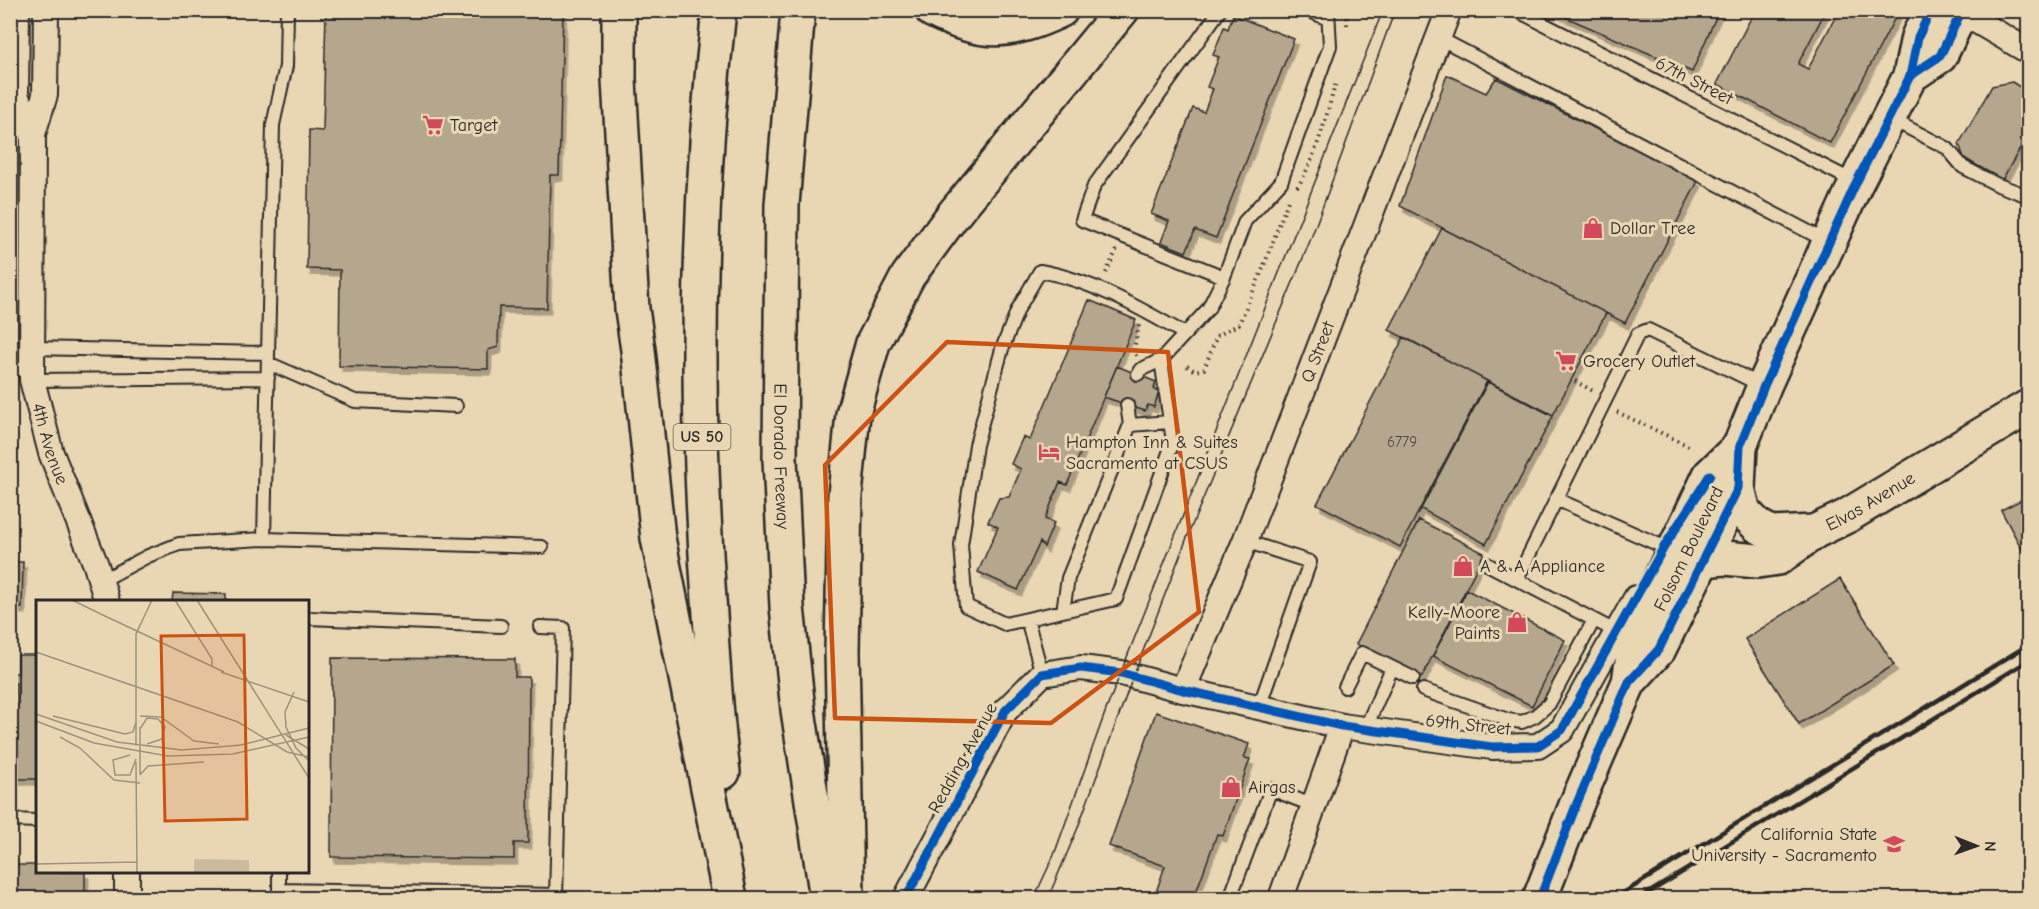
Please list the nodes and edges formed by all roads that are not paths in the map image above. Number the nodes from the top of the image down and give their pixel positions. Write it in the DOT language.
graph roads {
  1 [pos="17,10"];
  2 [pos="46,10"];
  3 [pos="287,10"];
  4 [pos="619,10"];
  5 [pos="719,10"];
  6 [pos="798,10"];
  7 [pos="932,10"];
  8 [pos="1062,10"];
  9 [pos="1122,10"];
  10 [pos="1220,10"];
  11 [pos="1307,10"];
  12 [pos="1449,10"];
  13 [pos="1516,10"];
  14 [pos="1952,11"];
  15 [pos="1328,15"];
  16 [pos="1438,38"];
  17 [pos="2028,51"];
  18 [pos="1890,118"];
  19 [pos="33,134"];
  20 [pos="1856,183"];
  21 [pos="2028,196"];
  22 [pos="1829,242"];
  23 [pos="1224,277"];
  24 [pos="1185,334"];
  25 [pos="268,358"];
  26 [pos="1161,360"];
  27 [pos="26,366"];
  28 [pos="1138,374"];
  29 [pos="268,378"];
  30 [pos="1764,386"];
  31 [pos="1126,405"];
  32 [pos="456,406"];
  33 [pos="2028,407"];
  34 [pos="1170,422"];
  35 [pos="1130,426"];
  36 [pos="1714,470"];
  37 [pos="1556,499"];
  38 [pos="1814,532"];
  39 [pos="264,539"];
  40 [pos="1245,541"];
  41 [pos="542,547"];
  42 [pos="1664,547"];
  43 [pos="1703,560"];
  44 [pos="1487,564"];
  45 [pos="1517,579"];
  46 [pos="104,591"];
  47 [pos="1063,611"];
  48 [pos="309,618"];
  49 [pos="1028,619"];
  50 [pos="1594,620"];
  51 [pos="501,626"];
  52 [pos="540,627"];
  53 [pos="1617,632"];
  54 [pos="1392,668"];
  55 [pos="1042,674"];
  56 [pos="1413,678"];
  57 [pos="1629,682"];
  58 [pos="1345,687"];
  59 [pos="1183,690"];
  60 [pos="1424,690"];
  61 [pos="1258,707"];
  62 [pos="1353,728"];
  63 [pos="1314,806"];
  64 [pos="10,820"];
  65 [pos="36,821"];
  66 [pos="833,855"];
  67 [pos="729,863"];
  68 [pos="127,873"];
  69 [pos="279,873"];
  70 [pos="279,895"];
  71 [pos="556,897"];
  72 [pos="127,898"];
  73 [pos="730,898"];
  74 [pos="742,898"];
  75 [pos="827,898"];
  76 [pos="847,898"];
  77 [pos="906,898"];
  78 [pos="1230,898"];
  79 [pos="1281,898"];
  80 [pos="1539,898"];
  1 -- 19 [label="street, 4th Avenue"];
  2 -- 19 [label="street, 4th Avenue"];
  3 -- 25 [label="lane"];
  4 -- 67 [label="main road"];
  5 -- 67 [label="main road, US 50"];
  6 -- 66 [label="main road, El Dorado Freeway"];
  7 -- 8 [label="main road"];
  9 -- 66 [label="main road"];
  10 -- 23 [label="lane"];
  11 -- 15 [label="lane"];
  12 -- 16 [label="street, Q Street"];
  13 -- 20 [label="lane, 67th Street"];
  14 -- 17 [label="street"];
  14 -- 18 [label="main road, Folsom Boulevard"];
  15 -- 23 [label="lane"];
  16 -- 22 [label="lane"];
  16 -- 40 [label="street, Q Street"];
  18 -- 20 [label="main road, Folsom Boulevard"];
  18 -- 21 [label="lane"];
  19 -- 27 [label="street, 4th Avenue"];
  20 -- 22 [label="main road, Folsom Boulevard"];
  22 -- 30 [label="main road, Folsom Boulevard"];
  23 -- 24 [label="lane"];
  24 -- 26 [label="lane"];
  24 -- 49 [label="lane"];
  25 -- 27 [label="lane"];
  25 -- 29 [label="lane"];
  25 -- 32 [label="lane"];
  26 -- 28 [label="lane"];
  26 -- 34 [label="lane"];
  27 -- 29 [label="lane"];
  27 -- 46 [label="street, 4th Avenue"];
  29 -- 39 [label="lane"];
  30 -- 36 [label="main road, Folsom Boulevard"];
  30 -- 37 [label="lane"];
  31 -- 35 [label="lane"];
  33 -- 38 [label="main road, Elvas Avenue"];
  34 -- 35 [label="lane"];
  34 -- 47 [label="lane"];
  35 -- 47 [label="lane"];
  36 -- 38 [label="main road"];
  36 -- 42 [label="street, 69th Street"];
  36 -- 43 [label="main road, Folsom Boulevard"];
  36 -- 57 [label="main road, Folsom Boulevard"];
  37 -- 42 [label="lane"];
  37 -- 45 [label="lane"];
  38 -- 43 [label="main road, Elvas Avenue"];
  39 -- 41 [label="lane"];
  39 -- 46 [label="lane"];
  40 -- 59 [label="street, Q Street"];
  40 -- 61 [label="lane"];
  42 -- 53 [label="street, 69th Street"];
  43 -- 57 [label="main road, Folsom Boulevard"];
  44 -- 45 [label="lane"];
  45 -- 50 [label="lane"];
  47 -- 49 [label="lane"];
  48 -- 51 [label="lane"];
  49 -- 55 [label="lane"];
  50 -- 53 [label="lane"];
  50 -- 60 [label="lane"];
  52 -- 71 [label="lane"];
  53 -- 62 [label="street, 69th Street"];
  54 -- 56 [label="lane"];
  54 -- 58 [label="lane"];
  54 -- 62 [label="lane"];
  55 -- 59 [label="street"];
  55 -- 77 [label="street, Redding Avenue"];
  57 -- 80 [label="main road, Folsom Boulevard"];
  59 -- 61 [label="street, 69th Street"];
  61 -- 62 [label="street, 69th Street"];
  62 -- 63 [label="street"];
  63 -- 78 [label="lane"];
  63 -- 79 [label="street"];
  64 -- 65 [label="lane"];
  66 -- 75 [label="main road, El Dorado Freeway"];
  66 -- 76 [label="main road"];
  67 -- 73 [label="main road"];
  67 -- 74 [label="main road, US 50"];
  68 -- 72 [label="street"];
  69 -- 70 [label="lane"];
  70 -- 71 [label="lane"];
}
